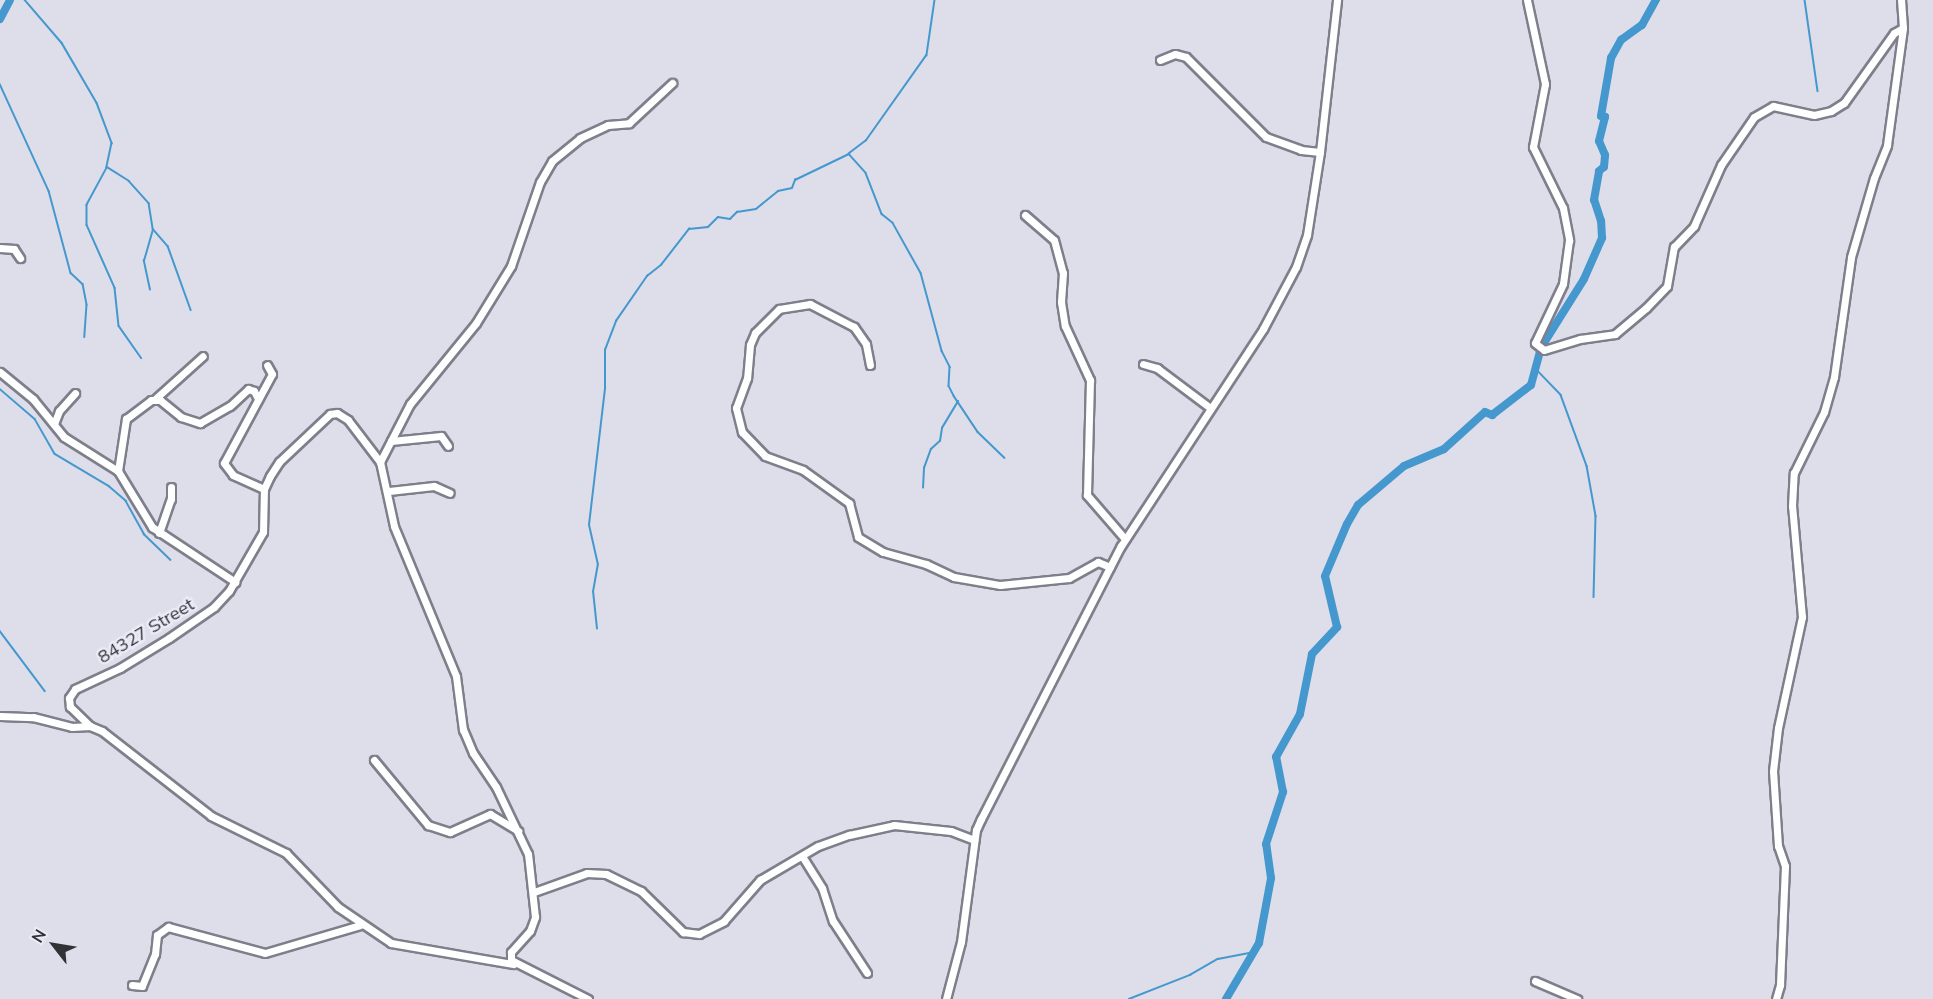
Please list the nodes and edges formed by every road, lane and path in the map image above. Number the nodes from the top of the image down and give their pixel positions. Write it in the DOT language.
graph roads {
  1 [pos="1337,0"];
  2 [pos="1527,0"];
  3 [pos="1901,0"];
  4 [pos="1903,28"];
  5 [pos="1160,60"];
  6 [pos="672,83"];
  7 [pos="1320,152"];
  8 [pos="1025,215"];
  9 [pos="0,248"];
  10 [pos="20,258"];
  11 [pos="203,356"];
  12 [pos="1143,364"];
  13 [pos="267,365"];
  14 [pos="870,365"];
  15 [pos="0,372"];
  16 [pos="75,393"];
  17 [pos="155,399"];
  18 [pos="258,399"];
  19 [pos="1209,406"];
  20 [pos="54,424"];
  21 [pos="391,441"];
  22 [pos="448,447"];
  23 [pos="380,462"];
  24 [pos="118,471"];
  25 [pos="171,487"];
  26 [pos="264,489"];
  27 [pos="389,491"];
  28 [pos="450,493"];
  29 [pos="159,533"];
  30 [pos="1125,538"];
  31 [pos="1110,567"];
  32 [pos="235,582"];
  33 [pos="0,716"];
  34 [pos="90,726"];
  35 [pos="374,760"];
  36 [pos="518,831"];
  37 [pos="975,840"];
  38 [pos="802,856"];
  39 [pos="534,892"];
  40 [pos="360,925"];
  41 [pos="516,965"];
  42 [pos="867,973"];
  43 [pos="1535,981"];
  44 [pos="132,985"];
  45 [pos="588,999"];
  46 [pos="946,999"];
  47 [pos="1578,999"];
  48 [pos="1776,999"];
  1 -- 7 [label="street"];
  2 -- 4 [label="street"];
  3 -- 4 [label="street"];
  4 -- 48 [label="street"];
  5 -- 7 [label="street"];
  6 -- 21 [label="street"];
  7 -- 19 [label="street"];
  8 -- 30 [label="street"];
  9 -- 10 [label="street"];
  11 -- 17 [label="street"];
  12 -- 19 [label="street"];
  13 -- 18 [label="street"];
  14 -- 31 [label="street"];
  15 -- 20 [label="street"];
  16 -- 20 [label="street"];
  17 -- 18 [label="street"];
  17 -- 24 [label="street"];
  18 -- 26 [label="street"];
  19 -- 30 [label="street"];
  20 -- 24 [label="street"];
  21 -- 22 [label="street"];
  21 -- 23 [label="street"];
  23 -- 26 [label="street"];
  23 -- 27 [label="street"];
  24 -- 29 [label="street"];
  25 -- 29 [label="street"];
  26 -- 32 [label="street"];
  27 -- 28 [label="street"];
  27 -- 36 [label="street"];
  29 -- 32 [label="street"];
  30 -- 31 [label="street"];
  31 -- 37 [label="street"];
  32 -- 34 [label="street, 84327 Street"];
  33 -- 34 [label="street"];
  34 -- 40 [label="street"];
  35 -- 36 [label="street"];
  36 -- 39 [label="street"];
  37 -- 38 [label="street"];
  37 -- 46 [label="street"];
  38 -- 39 [label="street"];
  38 -- 42 [label="street"];
  39 -- 41 [label="street"];
  40 -- 41 [label="street"];
  40 -- 44 [label="street"];
  41 -- 45 [label="street"];
  43 -- 47 [label="street"];
}
